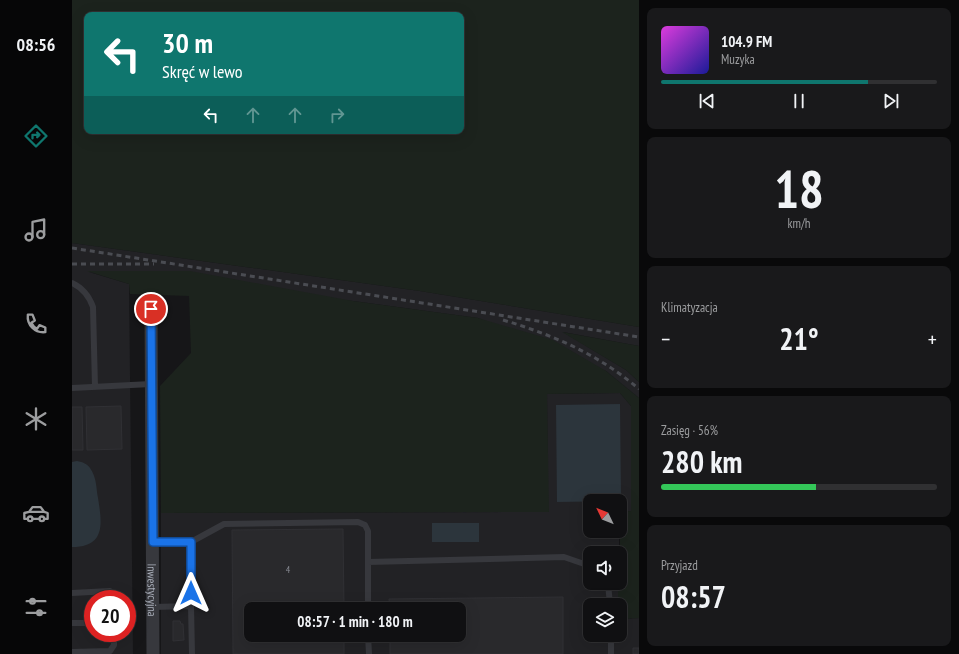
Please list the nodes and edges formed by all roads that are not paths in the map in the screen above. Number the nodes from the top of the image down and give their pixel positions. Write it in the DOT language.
graph roads {
  1 [pos="72,283"];
  2 [pos="151,309"];
  3 [pos="151,384"];
  4 [pos="95,387"];
  5 [pos="72,388"];
  6 [pos="153,542"];
  7 [pos="191,542"];
  8 [pos="368,562"];
  9 [pos="583,564"];
  10 [pos="84,592"];
  11 [pos="72,593"];
  12 [pos="368,602"];
  13 [pos="191,606"];
  14 [pos="153,607"];
  15 [pos="72,623"];
  16 [pos="84,623"];
  17 [pos="114,642"];
  18 [pos="368,642"];
  19 [pos="611,642"];
  20 [pos="72,652"];
  21 [pos="153,654"];
  22 [pos="192,654"];
  23 [pos="369,654"];
  24 [pos="611,654"];
  1 -- 4 [label="lane"];
  2 -- 3 [label="street, Inwestycyjna"];
  3 -- 4 [label="lane"];
  3 -- 6 [label="street, Inwestycyjna"];
  4 -- 5 [label="lane"];
  6 -- 7 [label="lane"];
  6 -- 14 [label="street, Inwestycyjna"];
  7 -- 8 [label="lane"];
  7 -- 13 [label="lane"];
  8 -- 9 [label="lane"];
  8 -- 12 [label="lane"];
  10 -- 11 [label="lane"];
  13 -- 14 [label="lane"];
  13 -- 22 [label="lane"];
  14 -- 21 [label="street, Inwestycyjna"];
  15 -- 16 [label="lane"];
  17 -- 20 [label="lane"];
  18 -- 23 [label="lane"];
  19 -- 24 [label="lane"];
}
